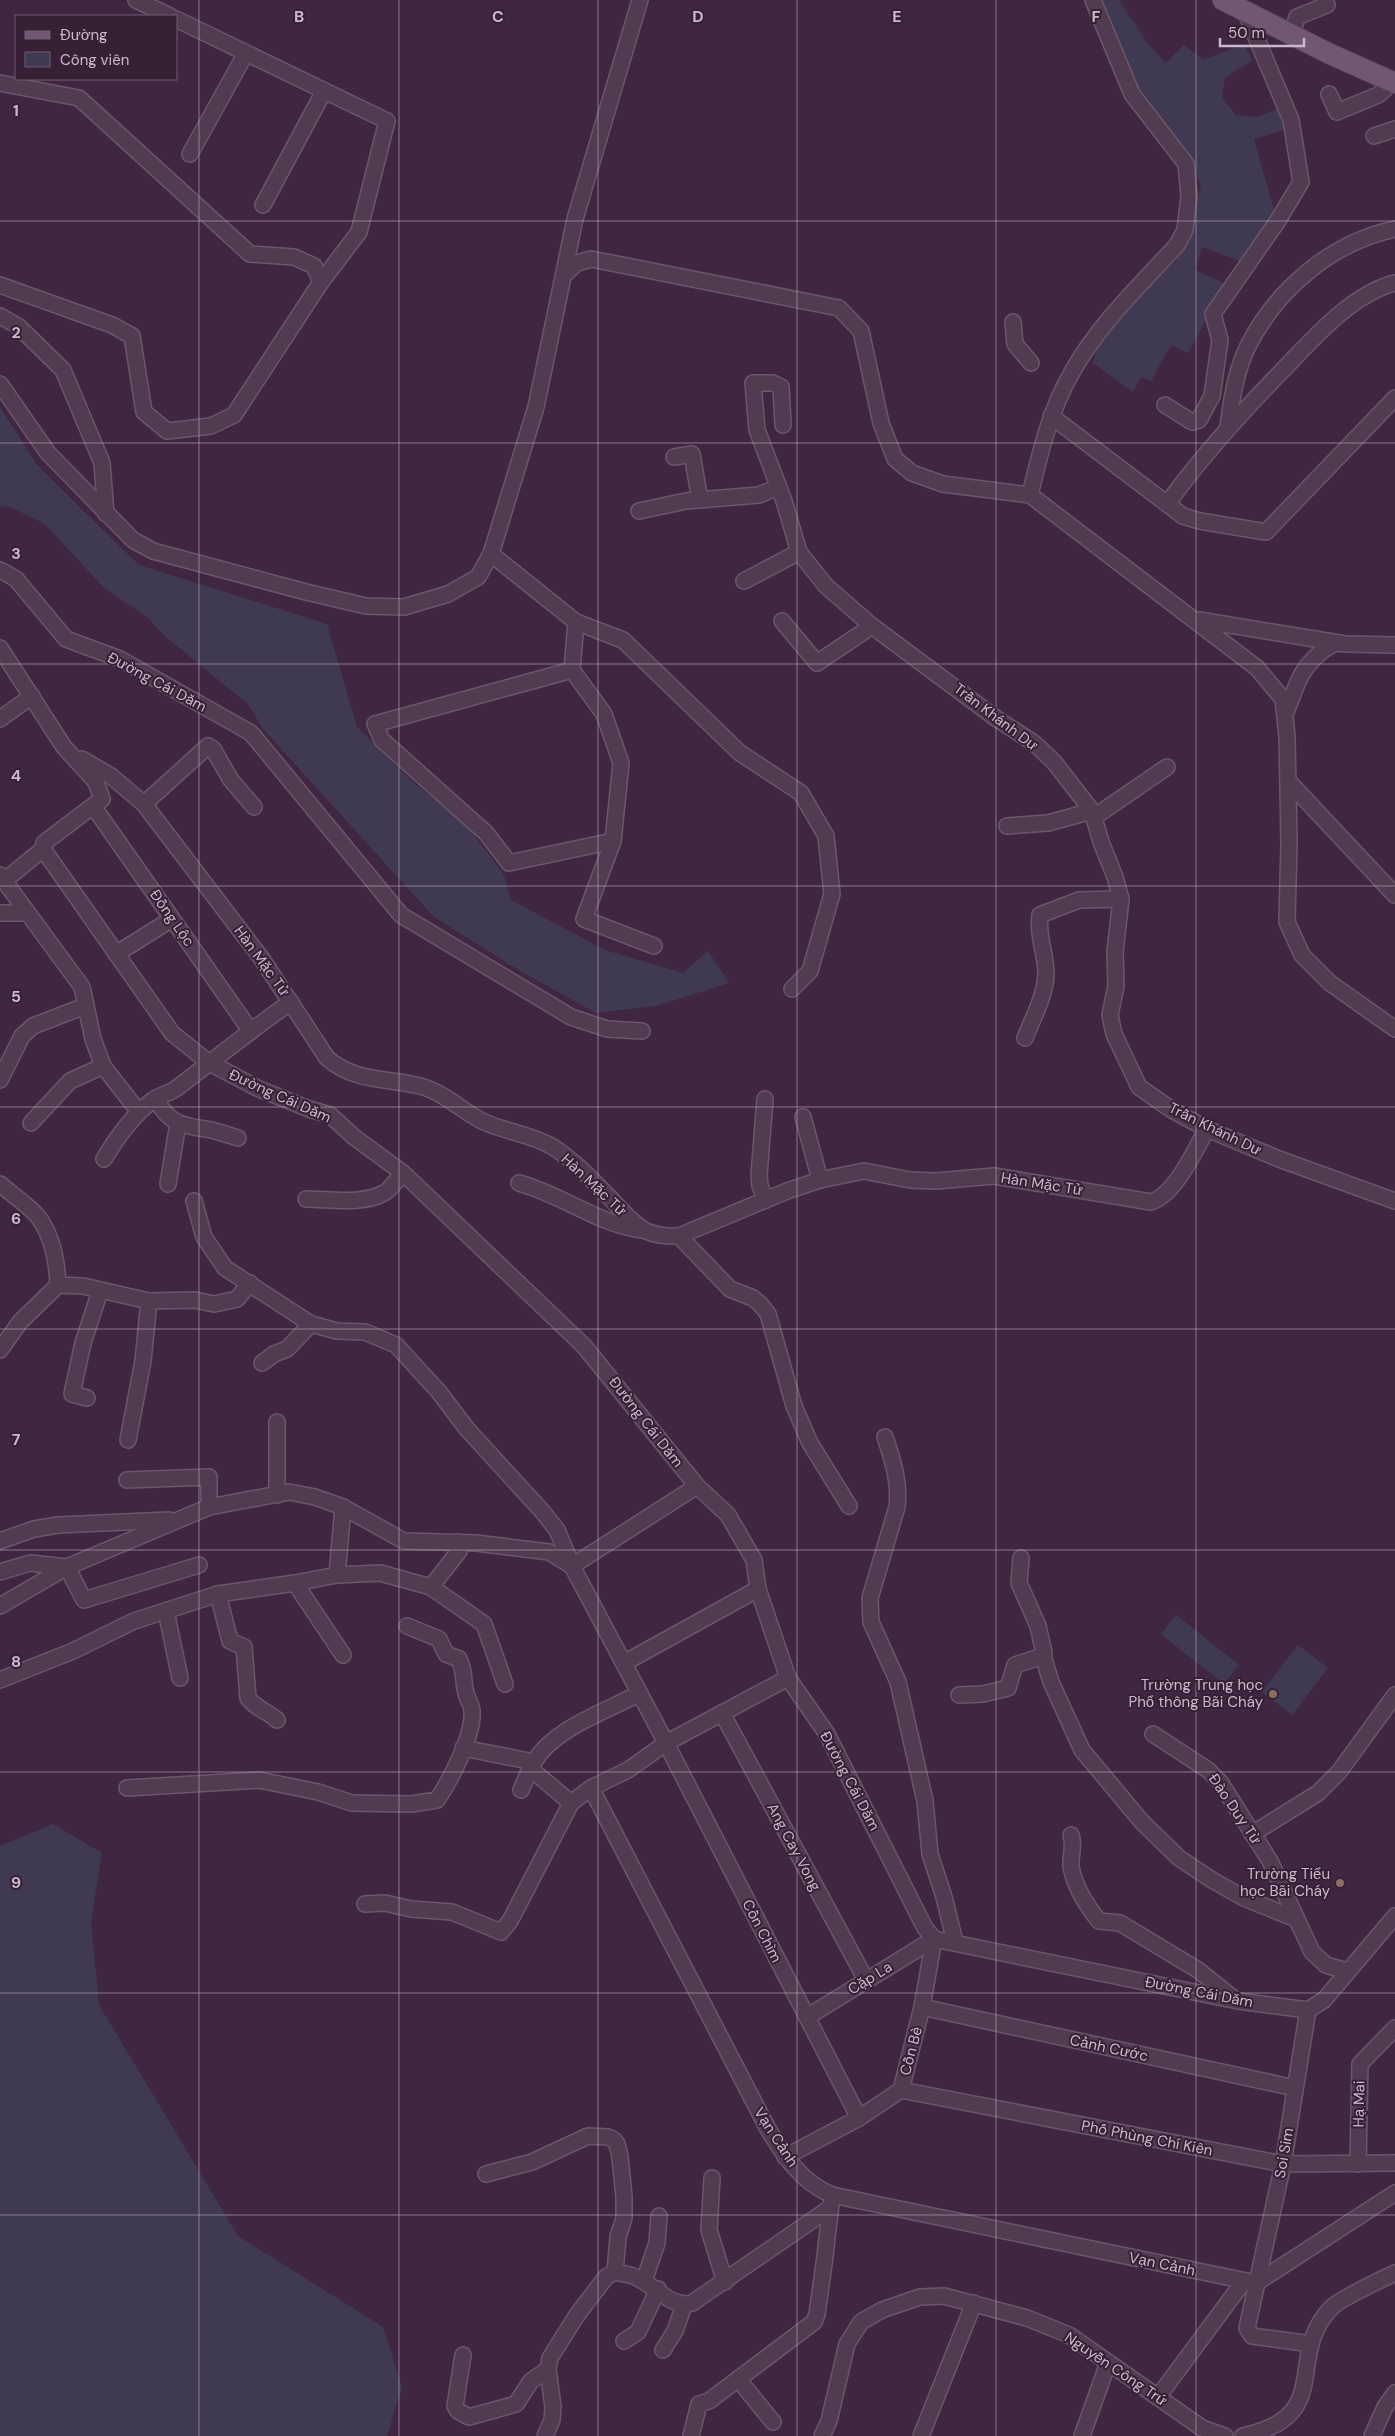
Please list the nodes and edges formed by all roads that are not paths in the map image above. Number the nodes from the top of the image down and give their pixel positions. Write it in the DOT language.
graph roads {
  1 [pos="136,0"];
  2 [pos="640,0"];
  3 [pos="1093,0"];
  4 [pos="1224,0"];
  5 [pos="1327,5"];
  6 [pos="1245,11"];
  7 [pos="168,15"];
  8 [pos="178,20"];
  9 [pos="1292,35"];
  10 [pos="246,53"];
  11 [pos="1394,82"];
  12 [pos="0,83"];
  13 [pos="324,91"];
  14 [pos="1329,94"];
  15 [pos="1395,129"];
  16 [pos="1374,136"];
  17 [pos="190,154"];
  18 [pos="263,205"];
  19 [pos="1395,229"];
  20 [pos="564,275"];
  21 [pos="321,282"];
  22 [pos="1395,283"];
  23 [pos="0,285"];
  24 [pos="0,316"];
  25 [pos="1013,322"];
  26 [pos="1031,363"];
  27 [pos="0,384"];
  28 [pos="1395,398"];
  29 [pos="1164,405"];
  30 [pos="1051,416"];
  31 [pos="783,426"];
  32 [pos="1228,427"];
  33 [pos="674,457"];
  34 [pos="778,487"];
  35 [pos="1030,495"];
  36 [pos="700,500"];
  37 [pos="1167,504"];
  38 [pos="639,511"];
  39 [pos="106,514"];
  40 [pos="798,552"];
  41 [pos="491,554"];
  42 [pos="0,570"];
  43 [pos="744,581"];
  44 [pos="1195,620"];
  45 [pos="782,621"];
  46 [pos="576,622"];
  47 [pos="872,626"];
  48 [pos="1345,644"];
  49 [pos="1395,645"];
  50 [pos="0,648"];
  51 [pos="572,670"];
  52 [pos="32,696"];
  53 [pos="1285,715"];
  54 [pos="0,719"];
  55 [pos="64,747"];
  56 [pos="1167,767"];
  57 [pos="1288,781"];
  58 [pos="144,804"];
  59 [pos="93,806"];
  60 [pos="254,806"];
  61 [pos="1093,814"];
  62 [pos="1006,826"];
  63 [pos="613,841"];
  64 [pos="43,850"];
  65 [pos="2,878"];
  66 [pos="1395,895"];
  67 [pos="1121,899"];
  68 [pos="0,913"];
  69 [pos="27,913"];
  70 [pos="172,919"];
  71 [pos="654,946"];
  72 [pos="116,954"];
  73 [pos="792,989"];
  74 [pos="292,1002"];
  75 [pos="85,1006"];
  76 [pos="1395,1029"];
  77 [pos="250,1030"];
  78 [pos="642,1031"];
  79 [pos="1025,1038"];
  80 [pos="208,1062"];
  81 [pos="103,1066"];
  82 [pos="0,1080"];
  83 [pos="765,1098"];
  84 [pos="156,1099"];
  85 [pos="139,1112"];
  86 [pos="803,1117"];
  87 [pos="31,1122"];
  88 [pos="178,1123"];
  89 [pos="1207,1129"];
  90 [pos="238,1138"];
  91 [pos="104,1159"];
  92 [pos="402,1173"];
  93 [pos="820,1180"];
  94 [pos="519,1183"];
  95 [pos="0,1184"];
  96 [pos="168,1184"];
  97 [pos="16,1199"];
  98 [pos="306,1199"];
  99 [pos="0,1200"];
  100 [pos="766,1200"];
  101 [pos="194,1201"];
  102 [pos="1395,1201"];
  103 [pos="645,1230"];
  104 [pos="679,1236"];
  105 [pos="250,1283"];
  106 [pos="58,1285"];
  107 [pos="100,1292"];
  108 [pos="149,1301"];
  109 [pos="311,1324"];
  110 [pos="0,1350"];
  111 [pos="262,1363"];
  112 [pos="87,1398"];
  113 [pos="277,1422"];
  114 [pos="884,1437"];
  115 [pos="128,1440"];
  116 [pos="127,1480"];
  117 [pos="698,1486"];
  118 [pos="277,1495"];
  119 [pos="849,1506"];
  120 [pos="209,1507"];
  121 [pos="344,1507"];
  122 [pos="180,1520"];
  123 [pos="0,1541"];
  124 [pos="457,1542"];
  125 [pos="1021,1558"];
  126 [pos="200,1566"];
  127 [pos="572,1566"];
  128 [pos="67,1567"];
  129 [pos="0,1572"];
  130 [pos="337,1575"];
  131 [pos="295,1583"];
  132 [pos="431,1588"];
  133 [pos="758,1589"];
  134 [pos="218,1594"];
  135 [pos="0,1606"];
  136 [pos="166,1611"];
  137 [pos="407,1626"];
  138 [pos="343,1655"];
  139 [pos="1043,1656"];
  140 [pos="624,1663"];
  141 [pos="180,1678"];
  142 [pos="788,1678"];
  143 [pos="0,1680"];
  144 [pos="505,1684"];
  145 [pos="638,1694"];
  146 [pos="960,1695"];
  147 [pos="1395,1695"];
  148 [pos="722,1713"];
  149 [pos="277,1720"];
  150 [pos="1153,1734"];
  151 [pos="666,1744"];
  152 [pos="464,1748"];
  153 [pos="532,1766"];
  154 [pos="127,1788"];
  155 [pos="592,1788"];
  156 [pos="521,1790"];
  157 [pos="571,1803"];
  158 [pos="1252,1834"];
  159 [pos="1071,1835"];
  160 [pos="365,1904"];
  161 [pos="1296,1919"];
  162 [pos="1394,1919"];
  163 [pos="934,1939"];
  164 [pos="955,1942"];
  165 [pos="1347,1971"];
  166 [pos="866,1980"];
  167 [pos="1238,2001"];
  168 [pos="922,2007"];
  169 [pos="1308,2010"];
  170 [pos="807,2017"];
  171 [pos="1395,2028"];
  172 [pos="1295,2088"];
  173 [pos="901,2090"];
  174 [pos="859,2118"];
  175 [pos="785,2157"];
  176 [pos="1395,2163"];
  177 [pos="1283,2164"];
  178 [pos="1358,2164"];
  179 [pos="486,2174"];
  180 [pos="712,2178"];
  181 [pos="1395,2193"];
  182 [pos="831,2202"];
  183 [pos="659,2216"];
  184 [pos="615,2272"];
  185 [pos="1395,2272"];
  186 [pos="644,2281"];
  187 [pos="724,2282"];
  188 [pos="1250,2282"];
  189 [pos="658,2289"];
  190 [pos="974,2303"];
  191 [pos="684,2305"];
  192 [pos="624,2341"];
  193 [pos="1311,2344"];
  194 [pos="663,2350"];
  195 [pos="463,2355"];
  196 [pos="1108,2363"];
  197 [pos="548,2369"];
  198 [pos="738,2379"];
  199 [pos="1395,2393"];
  200 [pos="1158,2397"];
  201 [pos="773,2422"];
  202 [pos="545,2436"];
  203 [pos="691,2436"];
  204 [pos="822,2436"];
  205 [pos="922,2436"];
  206 [pos="1082,2436"];
  207 [pos="1225,2436"];
  208 [pos="1243,2436"];
  209 [pos="1372,2436"];
  1 -- 7 [label="street"];
  2 -- 20 [label="street"];
  3 -- 30 [label="street"];
  4 -- 6 [label="main road"];
  5 -- 9 [label="street"];
  6 -- 9 [label="main road"];
  6 -- 29 [label="street"];
  8 -- 10 [label="street"];
  9 -- 11 [label="main road"];
  10 -- 13 [label="street"];
  10 -- 17 [label="street"];
  11 -- 14 [label="street"];
  12 -- 21 [label="street"];
  13 -- 18 [label="street"];
  13 -- 21 [label="street"];
  15 -- 16 [label="street"];
  19 -- 32 [label="street"];
  20 -- 35 [label="street"];
  20 -- 41 [label="street"];
  21 -- 23 [label="street"];
  22 -- 32 [label="street"];
  24 -- 39 [label="street"];
  25 -- 26 [label="street"];
  27 -- 39 [label="street"];
  28 -- 37 [label="street"];
  30 -- 35 [label="street"];
  30 -- 37 [label="street"];
  31 -- 34 [label="street, Trần Khánh Dư"];
  32 -- 37 [label="street"];
  33 -- 36 [label="street"];
  34 -- 36 [label="street"];
  34 -- 40 [label="street, Trần Khánh Dư"];
  35 -- 44 [label="street"];
  36 -- 38 [label="street"];
  39 -- 41 [label="street"];
  40 -- 43 [label="street"];
  40 -- 47 [label="street, Trần Khánh Dư"];
  41 -- 46 [label="street"];
  42 -- 78 [label="street, Đường Cái Dăm"];
  44 -- 48 [label="street"];
  44 -- 53 [label="street"];
  45 -- 47 [label="street"];
  46 -- 51 [label="street"];
  46 -- 73 [label="street"];
  47 -- 61 [label="street, Trần Khánh Dư"];
  48 -- 49 [label="street"];
  48 -- 53 [label="street"];
  50 -- 52 [label="street"];
  51 -- 63 [label="street"];
  51 -- 63 [label="street"];
  52 -- 54 [label="street"];
  52 -- 55 [label="street"];
  53 -- 57 [label="street"];
  55 -- 58 [label="street, Hàn Mặc Tử"];
  55 -- 59 [label="street"];
  56 -- 61 [label="street"];
  57 -- 66 [label="street"];
  57 -- 76 [label="street"];
  58 -- 60 [label="street"];
  58 -- 74 [label="street, Hàn Mặc Tử"];
  59 -- 64 [label="street"];
  59 -- 70 [label="street, Đồng Lộc"];
  61 -- 62 [label="street"];
  61 -- 67 [label="street, Trần Khánh Dư"];
  63 -- 71 [label="street"];
  64 -- 65 [label="street"];
  64 -- 72 [label="street, Đường Cái Dăm"];
  65 -- 69 [label="street"];
  67 -- 79 [label="street"];
  67 -- 89 [label="street, Trần Khánh Dư"];
  68 -- 69 [label="street"];
  69 -- 75 [label="street"];
  70 -- 72 [label="street"];
  70 -- 77 [label="street, Đồng Lộc"];
  72 -- 80 [label="street, Đường Cái Dăm"];
  74 -- 77 [label="street"];
  74 -- 103 [label="street, Hàn Mặc Tử"];
  75 -- 81 [label="street"];
  75 -- 82 [label="street"];
  77 -- 80 [label="street"];
  80 -- 84 [label="street"];
  80 -- 92 [label="street, Đường Cái Dăm"];
  81 -- 85 [label="street"];
  81 -- 87 [label="street"];
  83 -- 100 [label="street"];
  84 -- 85 [label="street"];
  84 -- 88 [label="street"];
  85 -- 91 [label="street"];
  86 -- 93 [label="street"];
  88 -- 90 [label="street"];
  88 -- 96 [label="street"];
  89 -- 93 [label="street, Hàn Mặc Tử"];
  89 -- 102 [label="street, Trần Khánh Dư"];
  92 -- 98 [label="street"];
  92 -- 117 [label="street, Đường Cái Dăm"];
  93 -- 100 [label="street, Hàn Mặc Tử"];
  94 -- 103 [label="street"];
  95 -- 97 [label="street"];
  97 -- 99 [label="street"];
  97 -- 106 [label="street"];
  100 -- 104 [label="street, Hàn Mặc Tử"];
  101 -- 105 [label="street, Cồn Chìm"];
  103 -- 104 [label="street, Hàn Mặc Tử"];
  104 -- 119 [label="street"];
  105 -- 108 [label="street"];
  105 -- 109 [label="street, Cồn Chìm"];
  106 -- 107 [label="street"];
  106 -- 110 [label="street"];
  107 -- 108 [label="street"];
  107 -- 112 [label="street"];
  108 -- 115 [label="street"];
  109 -- 111 [label="street"];
  109 -- 127 [label="street, Cồn Chìm"];
  113 -- 118 [label="street"];
  114 -- 164 [label="street"];
  116 -- 120 [label="street"];
  117 -- 127 [label="street"];
  117 -- 133 [label="street, Đường Cái Dăm"];
  118 -- 120 [label="street"];
  118 -- 121 [label="street"];
  120 -- 122 [label="street"];
  121 -- 124 [label="street"];
  121 -- 130 [label="street"];
  122 -- 123 [label="street"];
  122 -- 128 [label="street"];
  124 -- 127 [label="street"];
  124 -- 132 [label="street"];
  125 -- 139 [label="street"];
  126 -- 128 [label="street"];
  127 -- 140 [label="street, Cồn Chìm"];
  128 -- 129 [label="street"];
  128 -- 135 [label="street"];
  130 -- 131 [label="street"];
  130 -- 132 [label="street"];
  131 -- 134 [label="street"];
  131 -- 138 [label="street"];
  132 -- 144 [label="street"];
  133 -- 140 [label="street"];
  133 -- 142 [label="street, Đường Cái Dăm"];
  134 -- 136 [label="street"];
  134 -- 149 [label="street"];
  136 -- 141 [label="street"];
  136 -- 143 [label="street"];
  137 -- 152 [label="street"];
  139 -- 146 [label="street"];
  139 -- 161 [label="street"];
  140 -- 145 [label="street, Cồn Chìm"];
  142 -- 148 [label="street"];
  142 -- 163 [label="street, Đường Cái Dăm"];
  145 -- 151 [label="street, Cồn Chìm"];
  145 -- 153 [label="street"];
  147 -- 158 [label="street"];
  148 -- 151 [label="street"];
  148 -- 166 [label="street, Ang Cay Vong"];
  150 -- 158 [label="street, Đào Duy Từ"];
  151 -- 155 [label="street"];
  151 -- 170 [label="street, Cồn Chìm"];
  152 -- 153 [label="street"];
  152 -- 154 [label="street"];
  153 -- 156 [label="street"];
  153 -- 157 [label="street"];
  155 -- 157 [label="street"];
  155 -- 175 [label="street, Vạn Cảnh"];
  157 -- 160 [label="street"];
  158 -- 161 [label="street, Đào Duy Từ"];
  159 -- 167 [label="street"];
  161 -- 165 [label="street, Đào Duy Từ"];
  162 -- 165 [label="street"];
  163 -- 164 [label="street, Đường Cái Dăm"];
  163 -- 166 [label="street, Cặp La"];
  163 -- 168 [label="street, Cồn Bè"];
  164 -- 167 [label="street, Đường Cái Dăm"];
  165 -- 169 [label="street"];
  166 -- 170 [label="street, Cặp La"];
  167 -- 169 [label="street, Đường Cái Dăm"];
  168 -- 172 [label="street, Cảnh Cước"];
  168 -- 173 [label="street, Cồn Bè"];
  169 -- 172 [label="street, Soi Sim"];
  170 -- 174 [label="street, Cồn Chìm"];
  171 -- 178 [label="street, Hạ Mai"];
  172 -- 177 [label="street, Soi Sim"];
  173 -- 174 [label="street, Cồn Bè"];
  173 -- 177 [label="street, Phố Phùng Chí Kiên"];
  174 -- 175 [label="street, Cồn Bè"];
  175 -- 182 [label="street, Vạn Cảnh"];
  176 -- 178 [label="street, Phố Phùng Chí Kiên"];
  177 -- 178 [label="street, Phố Phùng Chí Kiên"];
  177 -- 188 [label="street, Soi Sim"];
  179 -- 184 [label="street"];
  180 -- 187 [label="street"];
  181 -- 188 [label="street"];
  182 -- 187 [label="street"];
  182 -- 188 [label="street, Vạn Cảnh"];
  182 -- 198 [label="street"];
  183 -- 186 [label="street"];
  184 -- 186 [label="street"];
  184 -- 197 [label="street"];
  185 -- 193 [label="street"];
  186 -- 189 [label="street"];
  187 -- 191 [label="street"];
  188 -- 193 [label="street, Soi Sim"];
  188 -- 200 [label="street"];
  189 -- 191 [label="street"];
  189 -- 192 [label="street"];
  190 -- 196 [label="street, Nguyễn Công Trứ"];
  190 -- 204 [label="street, Nguyễn Công Trứ"];
  190 -- 205 [label="street"];
  191 -- 194 [label="street"];
  193 -- 208 [label="street"];
  195 -- 197 [label="street"];
  196 -- 200 [label="street, Nguyễn Công Trứ"];
  196 -- 206 [label="street"];
  197 -- 202 [label="street"];
  198 -- 201 [label="street"];
  198 -- 203 [label="street"];
  199 -- 209 [label="street"];
  200 -- 207 [label="street, Nguyễn Công Trứ"];
}
